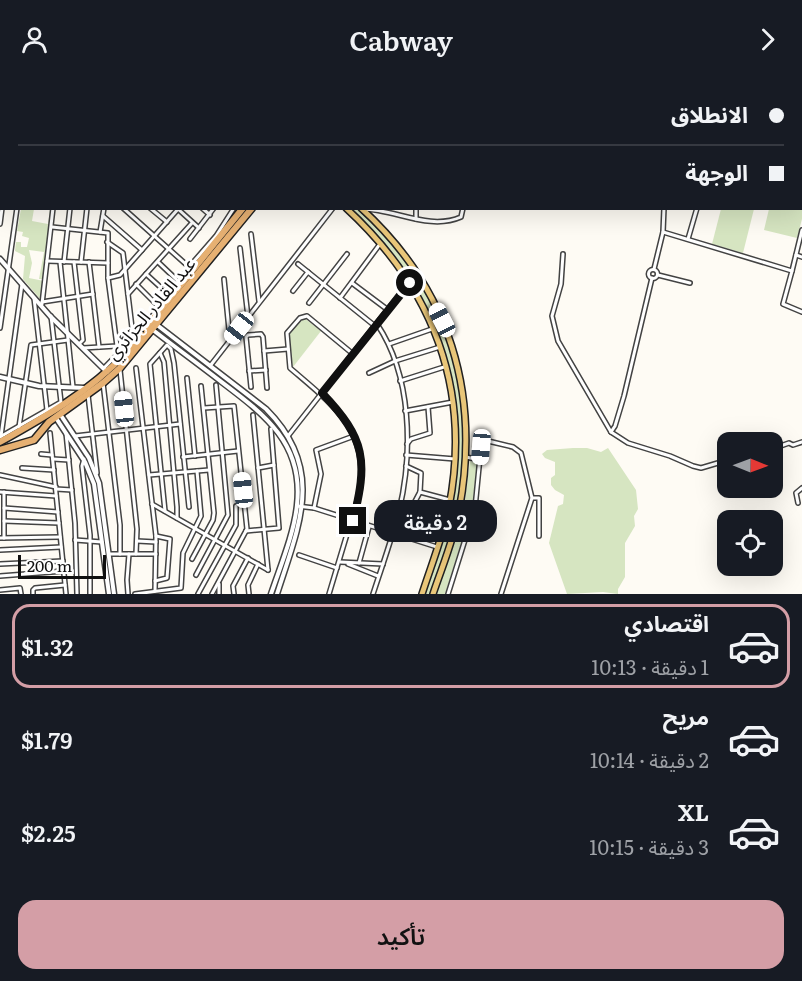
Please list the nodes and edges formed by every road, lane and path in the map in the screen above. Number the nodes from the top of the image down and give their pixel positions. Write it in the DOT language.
graph roads {
  1 [pos="17,210"];
  2 [pos="53,210"];
  3 [pos="70,210"];
  4 [pos="87,210"];
  5 [pos="104,210"];
  6 [pos="125,210"];
  7 [pos="152,210"];
  8 [pos="177,210"];
  9 [pos="179,210"];
  10 [pos="204,210"];
  11 [pos="213,210"];
  12 [pos="237,210"];
  13 [pos="250,210"];
  14 [pos="331,210"];
  15 [pos="348,210"];
  16 [pos="363,210"];
  17 [pos="373,210"];
  18 [pos="416,210"];
  19 [pos="463,210"];
  20 [pos="664,210"];
  21 [pos="696,210"];
  22 [pos="210,215"];
  23 [pos="103,216"];
  24 [pos="416,219"];
  25 [pos="167,222"];
  26 [pos="192,223"];
  27 [pos="52,227"];
  28 [pos="199,228"];
  29 [pos="68,229"];
  30 [pos="84,230"];
  31 [pos="802,230"];
  32 [pos="100,232"];
  33 [pos="663,232"];
  34 [pos="251,234"];
  35 [pos="155,236"];
  36 [pos="190,239"];
  37 [pos="688,239"];
  38 [pos="107,242"];
  39 [pos="381,243"];
  40 [pos="240,248"];
  41 [pos="169,249"];
  42 [pos="142,250"];
  43 [pos="346,254"];
  44 [pos="563,254"];
  45 [pos="796,255"];
  46 [pos="802,257"];
  47 [pos="0,259"];
  48 [pos="47,261"];
  49 [pos="157,261"];
  50 [pos="62,262"];
  51 [pos="74,262"];
  52 [pos="81,262"];
  53 [pos="89,262"];
  54 [pos="108,263"];
  55 [pos="298,264"];
  56 [pos="3,266"];
  57 [pos="189,267"];
  58 [pos="654,269"];
  59 [pos="124,270"];
  60 [pos="9,271"];
  61 [pos="792,271"];
  62 [pos="308,272"];
  63 [pos="146,274"];
  64 [pos="658,274"];
  65 [pos="419,277"];
  66 [pos="108,278"];
  67 [pos="652,278"];
  68 [pos="224,279"];
  69 [pos="178,281"];
  70 [pos="352,282"];
  71 [pos="410,283"];
  72 [pos="690,283"];
  73 [pos="22,284"];
  74 [pos="136,284"];
  75 [pos="323,284"];
  76 [pos="293,291"];
  77 [pos="93,294"];
  78 [pos="128,294"];
  79 [pos="168,294"];
  80 [pos="33,296"];
  81 [pos="78,297"];
  82 [pos="64,298"];
  83 [pos="340,298"];
  84 [pos="42,303"];
  85 [pos="259,303"];
  86 [pos="309,303"];
  87 [pos="158,306"];
  88 [pos="2,307"];
  89 [pos="388,310"];
  90 [pos="802,312"];
  91 [pos="50,316"];
  92 [pos="248,317"];
  93 [pos="376,325"];
  94 [pos="155,327"];
  95 [pos="0,328"];
  96 [pos="433,328"];
  97 [pos="68,332"];
  98 [pos="133,336"];
  99 [pos="68,340"];
  100 [pos="230,340"];
  101 [pos="54,342"];
  102 [pos="39,344"];
  103 [pos="388,344"];
  104 [pos="81,346"];
  105 [pos="99,347"];
  106 [pos="440,347"];
  107 [pos="288,350"];
  108 [pos="264,351"];
  109 [pos="160,353"];
  110 [pos="353,354"];
  111 [pos="395,360"];
  112 [pos="210,366"];
  113 [pos="446,366"];
  114 [pos="120,368"];
  115 [pos="136,368"];
  116 [pos="266,370"];
  117 [pos="105,371"];
  118 [pos="249,372"];
  119 [pos="369,373"];
  120 [pos="0,377"];
  121 [pos="187,378"];
  122 [pos="9,380"];
  123 [pos="400,381"];
  124 [pos="24,383"];
  125 [pos="103,383"];
  126 [pos="44,386"];
  127 [pos="59,386"];
  128 [pos="216,386"];
  129 [pos="73,387"];
  130 [pos="201,387"];
  131 [pos="251,387"];
  132 [pos="267,388"];
  133 [pos="87,392"];
  134 [pos="322,393"];
  135 [pos="453,402"];
  136 [pos="218,407"];
  137 [pos="428,407"];
  138 [pos="204,408"];
  139 [pos="47,410"];
  140 [pos="405,411"];
  141 [pos="58,415"];
  142 [pos="253,416"];
  143 [pos="35,423"];
  144 [pos="180,424"];
  145 [pos="170,425"];
  146 [pos="156,426"];
  147 [pos="143,428"];
  148 [pos="19,429"];
  149 [pos="271,429"];
  150 [pos="126,430"];
  151 [pos="66,432"];
  152 [pos="109,432"];
  153 [pos="611,432"];
  154 [pos="41,433"];
  155 [pos="50,433"];
  156 [pos="92,434"];
  157 [pos="0,436"];
  158 [pos="75,436"];
  159 [pos="288,436"];
  160 [pos="354,436"];
  161 [pos="0,442"];
  162 [pos="802,442"];
  163 [pos="25,443"];
  164 [pos="406,445"];
  165 [pos="783,446"];
  166 [pos="0,450"];
  167 [pos="239,451"];
  168 [pos="223,453"];
  169 [pos="41,454"];
  170 [pos="208,454"];
  171 [pos="406,455"];
  172 [pos="195,456"];
  173 [pos="53,457"];
  174 [pos="183,457"];
  175 [pos="466,457"];
  176 [pos="86,458"];
  177 [pos="455,459"];
  178 [pos="69,460"];
  179 [pos="480,460"];
  180 [pos="717,463"];
  181 [pos="274,465"];
  182 [pos="406,466"];
  183 [pos="22,468"];
  184 [pos="258,468"];
  185 [pos="54,470"];
  186 [pos="210,470"];
  187 [pos="185,471"];
  188 [pos="197,471"];
  189 [pos="174,473"];
  190 [pos="161,474"];
  191 [pos="0,475"];
  192 [pos="149,475"];
  193 [pos="97,476"];
  194 [pos="56,488"];
  195 [pos="802,488"];
  196 [pos="72,490"];
  197 [pos="2,492"];
  198 [pos="420,492"];
  199 [pos="56,496"];
  200 [pos="532,498"];
  201 [pos="450,500"];
  202 [pos="798,503"];
  203 [pos="152,504"];
  204 [pos="236,506"];
  205 [pos="300,506"];
  206 [pos="189,507"];
  207 [pos="314,508"];
  208 [pos="400,508"];
  209 [pos="3,509"];
  210 [pos="165,511"];
  211 [pos="58,512"];
  212 [pos="177,518"];
  213 [pos="4,521"];
  214 [pos="353,521"];
  215 [pos="59,523"];
  216 [pos="369,526"];
  217 [pos="195,528"];
  218 [pos="264,529"];
  219 [pos="246,531"];
  220 [pos="205,534"];
  221 [pos="393,534"];
  222 [pos="156,536"];
  223 [pos="539,536"];
  224 [pos="60,537"];
  225 [pos="2,538"];
  226 [pos="215,539"];
  227 [pos="75,540"];
  228 [pos="91,541"];
  229 [pos="137,541"];
  230 [pos="102,542"];
  231 [pos="156,542"];
  232 [pos="225,545"];
  233 [pos="61,547"];
  234 [pos="437,547"];
  235 [pos="0,550"];
  236 [pos="235,551"];
  237 [pos="109,554"];
  238 [pos="120,554"];
  239 [pos="129,554"];
  240 [pos="136,554"];
  241 [pos="156,554"];
  242 [pos="299,555"];
  243 [pos="248,558"];
  244 [pos="192,559"];
  245 [pos="107,560"];
  246 [pos="63,561"];
  247 [pos="284,562"];
  248 [pos="342,562"];
  249 [pos="359,563"];
  250 [pos="0,564"];
  251 [pos="258,564"];
  252 [pos="383,564"];
  253 [pos="338,568"];
  254 [pos="64,571"];
  255 [pos="196,575"];
  256 [pos="0,576"];
  257 [pos="379,577"];
  258 [pos="219,580"];
  259 [pos="155,581"];
  260 [pos="65,585"];
  261 [pos="0,590"];
  262 [pos="154,591"];
  263 [pos="21,594"];
  264 [pos="33,594"];
  265 [pos="66,594"];
  266 [pos="77,594"];
  267 [pos="90,594"];
  268 [pos="109,594"];
  269 [pos="114,594"];
  270 [pos="128,594"];
  271 [pos="135,594"];
  272 [pos="198,594"];
  273 [pos="212,594"];
  274 [pos="219,594"];
  275 [pos="234,594"];
  276 [pos="249,594"];
  277 [pos="271,594"];
  278 [pos="277,594"];
  279 [pos="329,594"];
  280 [pos="373,594"];
  281 [pos="422,594"];
  282 [pos="433,594"];
  283 [pos="448,594"];
  284 [pos="501,594"];
  1 -- 60 [label="street"];
  2 -- 27 [label="street"];
  3 -- 29 [label="street"];
  4 -- 30 [label="street"];
  5 -- 23 [label="street"];
  6 -- 35 [label="street"];
  7 -- 25 [label="street"];
  8 -- 25 [label="street"];
  9 -- 26 [label="street"];
  10 -- 22 [label="street"];
  11 -- 22 [label="street"];
  12 -- 57 [label="street"];
  12 -- 117 [label="highway, عبد القادر الجزائري"];
  13 -- 94 [label="highway, عبد القادر الجزائري"];
  14 -- 85 [label="street"];
  15 -- 39 [label="main road"];
  16 -- 65 [label="main road"];
  17 -- 24 [label="street"];
  18 -- 24 [label="street"];
  19 -- 24 [label="street"];
  20 -- 33 [label="street"];
  21 -- 37 [label="street"];
  22 -- 28 [label="street"];
  23 -- 32 [label="street"];
  23 -- 42 [label="street"];
  25 -- 35 [label="street"];
  26 -- 28 [label="street"];
  26 -- 41 [label="street"];
  27 -- 29 [label="street"];
  27 -- 48 [label="street"];
  28 -- 36 [label="street"];
  29 -- 30 [label="street"];
  29 -- 50 [label="street"];
  30 -- 32 [label="street"];
  30 -- 52 [label="street"];
  31 -- 45 [label="street"];
  32 -- 38 [label="street"];
  33 -- 37 [label="street"];
  33 -- 58 [label="street"];
  34 -- 85 [label="street"];
  35 -- 41 [label="street"];
  35 -- 42 [label="street"];
  37 -- 61 [label="street"];
  38 -- 54 [label="street"];
  38 -- 59 [label="street"];
  39 -- 70 [label="street"];
  39 -- 71 [label="main road"];
  40 -- 92 [label="street"];
  41 -- 49 [label="street"];
  41 -- 57 [label="street"];
  42 -- 59 [label="street"];
  43 -- 75 [label="street"];
  44 -- 153 [label="street"];
  45 -- 46 [label="street"];
  45 -- 61 [label="street"];
  47 -- 56 [label="street"];
  48 -- 50 [label="street"];
  48 -- 84 [label="street"];
  49 -- 63 [label="street"];
  49 -- 69 [label="street"];
  50 -- 51 [label="street"];
  50 -- 82 [label="street"];
  51 -- 52 [label="street"];
  51 -- 81 [label="street"];
  52 -- 53 [label="street"];
  53 -- 54 [label="street"];
  53 -- 77 [label="street"];
  54 -- 66 [label="street"];
  55 -- 62 [label="street"];
  56 -- 60 [label="street"];
  57 -- 69 [label="street"];
  58 -- 64 [label="street"];
  58 -- 67 [label="street"];
  59 -- 66 [label="street"];
  59 -- 78 [label="street"];
  60 -- 73 [label="street"];
  60 -- 88 [label="street"];
  61 -- 90 [label="street"];
  62 -- 75 [label="street"];
  62 -- 76 [label="street"];
  63 -- 74 [label="street"];
  63 -- 79 [label="street"];
  64 -- 67 [label="street"];
  64 -- 72 [label="street"];
  65 -- 71 [label="street"];
  65 -- 175 [label="main road"];
  66 -- 105 [label="street"];
  67 -- 153 [label="street"];
  68 -- 100 [label="street"];
  69 -- 79 [label="street"];
  70 -- 83 [label="street"];
  70 -- 89 [label="street"];
  71 -- 89 [label="street"];
  71 -- 96 [label="main road"];
  73 -- 80 [label="street"];
  73 -- 122 [label="street"];
  74 -- 78 [label="street"];
  74 -- 87 [label="street"];
  75 -- 83 [label="street"];
  75 -- 86 [label="street"];
  77 -- 81 [label="street"];
  77 -- 105 [label="street"];
  78 -- 98 [label="street"];
  79 -- 87 [label="street"];
  80 -- 84 [label="street"];
  80 -- 102 [label="street"];
  81 -- 82 [label="street"];
  81 -- 104 [label="street"];
  82 -- 84 [label="street"];
  82 -- 97 [label="street"];
  83 -- 93 [label="street"];
  84 -- 91 [label="street"];
  85 -- 92 [label="street"];
  87 -- 98 [label="street"];
  88 -- 95 [label="street"];
  89 -- 93 [label="street"];
  91 -- 97 [label="street"];
  91 -- 101 [label="street"];
  92 -- 100 [label="street"];
  93 -- 103 [label="street"];
  93 -- 110 [label="street"];
  94 -- 112 [label="street"];
  94 -- 114 [label="highway, عبد القادر الجزائري"];
  94 -- 205 [label="street"];
  96 -- 103 [label="street"];
  96 -- 106 [label="main road"];
  97 -- 99 [label="street"];
  97 -- 104 [label="street"];
  98 -- 117 [label="street"];
  99 -- 101 [label="street"];
  99 -- 129 [label="street"];
  100 -- 112 [label="street"];
  101 -- 102 [label="street"];
  101 -- 127 [label="street"];
  102 -- 124 [label="street"];
  102 -- 126 [label="street"];
  103 -- 111 [label="street"];
  104 -- 105 [label="street"];
  104 -- 117 [label="street"];
  106 -- 111 [label="street"];
  106 -- 113 [label="main road"];
  107 -- 108 [label="street"];
  107 -- 110 [label="street"];
  107 -- 134 [label="street"];
  108 -- 116 [label="street"];
  108 -- 118 [label="street"];
  109 -- 144 [label="street"];
  109 -- 145 [label="street"];
  109 -- 146 [label="street"];
  110 -- 134 [label="street"];
  111 -- 119 [label="street"];
  111 -- 123 [label="street"];
  112 -- 159 [label="street"];
  113 -- 123 [label="street"];
  113 -- 135 [label="main road"];
  114 -- 125 [label="highway, عبد القادر الجزائري"];
  114 -- 150 [label="street"];
  115 -- 147 [label="street"];
  116 -- 118 [label="street"];
  116 -- 132 [label="street"];
  117 -- 133 [label="highway, عبد القادر الجزائري"];
  118 -- 131 [label="street"];
  120 -- 122 [label="street"];
  121 -- 172 [label="street"];
  122 -- 124 [label="street"];
  122 -- 157 [label="street"];
  123 -- 140 [label="street"];
  124 -- 126 [label="street"];
  124 -- 148 [label="street"];
  125 -- 133 [label="highway, عبد القادر الجزائري"];
  125 -- 152 [label="street"];
  126 -- 127 [label="street"];
  126 -- 139 [label="street"];
  127 -- 129 [label="street"];
  127 -- 139 [label="street"];
  128 -- 136 [label="street"];
  129 -- 133 [label="street"];
  130 -- 138 [label="street"];
  133 -- 141 [label="highway, عبد القادر الجزائري"];
  133 -- 143 [label="highway, عبد القادر الجزائري"];
  133 -- 156 [label="street"];
  134 -- 159 [label="street"];
  134 -- 160 [label="street"];
  135 -- 137 [label="street"];
  135 -- 177 [label="main road"];
  136 -- 138 [label="street"];
  136 -- 167 [label="street"];
  136 -- 168 [label="street"];
  137 -- 140 [label="street"];
  137 -- 164 [label="street"];
  138 -- 170 [label="street"];
  139 -- 148 [label="street"];
  140 -- 164 [label="street"];
  141 -- 151 [label="street"];
  141 -- 154 [label="highway, عبد القادر الجزائري"];
  141 -- 158 [label="street"];
  142 -- 184 [label="street"];
  143 -- 148 [label="highway, عبد القادر الجزائري"];
  143 -- 154 [label="highway"];
  144 -- 145 [label="street"];
  144 -- 174 [label="street"];
  145 -- 146 [label="street"];
  145 -- 189 [label="street"];
  146 -- 147 [label="street"];
  146 -- 190 [label="street"];
  147 -- 150 [label="street"];
  147 -- 192 [label="street"];
  148 -- 157 [label="street"];
  148 -- 161 [label="highway, عبد القادر الجزائري"];
  148 -- 163 [label="highway"];
  149 -- 181 [label="street"];
  150 -- 152 [label="street"];
  150 -- 229 [label="street"];
  151 -- 176 [label="street"];
  151 -- 178 [label="street"];
  152 -- 156 [label="street"];
  152 -- 238 [label="street"];
  153 -- 180 [label="street"];
  154 -- 163 [label="highway, عبد القادر الجزائري"];
  155 -- 173 [label="street"];
  156 -- 158 [label="street"];
  156 -- 193 [label="street"];
  158 -- 176 [label="street"];
  159 -- 205 [label="street"];
  160 -- 207 [label="street"];
  160 -- 214 [label="street"];
  162 -- 165 [label="street"];
  163 -- 166 [label="highway, عبد القادر الجزائري"];
  164 -- 171 [label="street"];
  167 -- 168 [label="street"];
  167 -- 219 [label="street"];
  168 -- 170 [label="street"];
  168 -- 226 [label="street"];
  169 -- 173 [label="street"];
  170 -- 172 [label="street"];
  170 -- 186 [label="street"];
  171 -- 177 [label="street"];
  171 -- 182 [label="street"];
  172 -- 174 [label="street"];
  173 -- 178 [label="street"];
  173 -- 185 [label="street"];
  174 -- 187 [label="street"];
  175 -- 179 [label="street"];
  175 -- 282 [label="main road"];
  176 -- 193 [label="street"];
  176 -- 228 [label="street"];
  176 -- 230 [label="street"];
  177 -- 201 [label="main road"];
  178 -- 196 [label="street"];
  179 -- 200 [label="street"];
  179 -- 283 [label="street"];
  181 -- 184 [label="street"];
  181 -- 218 [label="street"];
  182 -- 198 [label="street"];
  182 -- 208 [label="street"];
  183 -- 185 [label="street"];
  184 -- 218 [label="street"];
  185 -- 194 [label="street"];
  186 -- 188 [label="street"];
  186 -- 220 [label="street"];
  187 -- 188 [label="street"];
  187 -- 189 [label="street"];
  187 -- 206 [label="street"];
  188 -- 217 [label="street"];
  189 -- 190 [label="street"];
  189 -- 212 [label="street"];
  190 -- 192 [label="street"];
  190 -- 210 [label="street"];
  191 -- 194 [label="street"];
  192 -- 203 [label="street"];
  193 -- 237 [label="street"];
  194 -- 196 [label="street"];
  194 -- 199 [label="street"];
  195 -- 202 [label="street"];
  196 -- 227 [label="street"];
  197 -- 199 [label="street"];
  197 -- 209 [label="street"];
  198 -- 201 [label="street"];
  198 -- 208 [label="street"];
  199 -- 211 [label="street"];
  200 -- 223 [label="street"];
  200 -- 284 [label="street"];
  201 -- 234 [label="main road"];
  203 -- 210 [label="street"];
  203 -- 222 [label="street"];
  204 -- 232 [label="street"];
  205 -- 207 [label="street"];
  205 -- 247 [label="street"];
  207 -- 214 [label="street"];
  208 -- 221 [label="street"];
  209 -- 211 [label="street"];
  209 -- 213 [label="street"];
  210 -- 212 [label="street"];
  211 -- 215 [label="street"];
  212 -- 217 [label="street"];
  213 -- 215 [label="street"];
  213 -- 225 [label="street"];
  214 -- 216 [label="street"];
  214 -- 248 [label="street"];
  215 -- 224 [label="street"];
  216 -- 221 [label="street"];
  216 -- 249 [label="street"];
  217 -- 220 [label="street"];
  217 -- 262 [label="street"];
  218 -- 219 [label="street"];
  218 -- 251 [label="street"];
  219 -- 236 [label="street"];
  220 -- 226 [label="street"];
  220 -- 244 [label="street"];
  221 -- 234 [label="street"];
  221 -- 252 [label="street"];
  222 -- 231 [label="street"];
  222 -- 259 [label="street"];
  224 -- 225 [label="street"];
  224 -- 233 [label="street"];
  226 -- 232 [label="street"];
  226 -- 255 [label="street"];
  227 -- 228 [label="street"];
  227 -- 266 [label="street"];
  228 -- 230 [label="street"];
  228 -- 267 [label="street"];
  229 -- 231 [label="street"];
  229 -- 240 [label="street"];
  230 -- 245 [label="street"];
  231 -- 241 [label="street"];
  232 -- 236 [label="street"];
  232 -- 272 [label="street"];
  233 -- 235 [label="street"];
  233 -- 246 [label="street"];
  234 -- 281 [label="main road"];
  236 -- 243 [label="street"];
  236 -- 258 [label="street"];
  237 -- 238 [label="street"];
  237 -- 245 [label="street"];
  238 -- 239 [label="street"];
  239 -- 240 [label="street"];
  239 -- 270 [label="street"];
  240 -- 241 [label="street"];
  241 -- 259 [label="street"];
  242 -- 253 [label="street"];
  243 -- 251 [label="street"];
  243 -- 275 [label="street"];
  245 -- 268 [label="street"];
  245 -- 269 [label="street"];
  246 -- 250 [label="street"];
  246 -- 254 [label="street"];
  247 -- 277 [label="street"];
  247 -- 278 [label="street"];
  248 -- 249 [label="street"];
  248 -- 253 [label="street"];
  248 -- 257 [label="street"];
  249 -- 252 [label="street"];
  251 -- 276 [label="street"];
  252 -- 257 [label="street"];
  253 -- 279 [label="street"];
  254 -- 256 [label="street"];
  254 -- 260 [label="street"];
  257 -- 280 [label="street"];
  258 -- 273 [label="street"];
  258 -- 274 [label="street"];
  259 -- 262 [label="street"];
  260 -- 264 [label="street"];
  260 -- 265 [label="street"];
  261 -- 263 [label="street"];
  262 -- 271 [label="street"];
}
